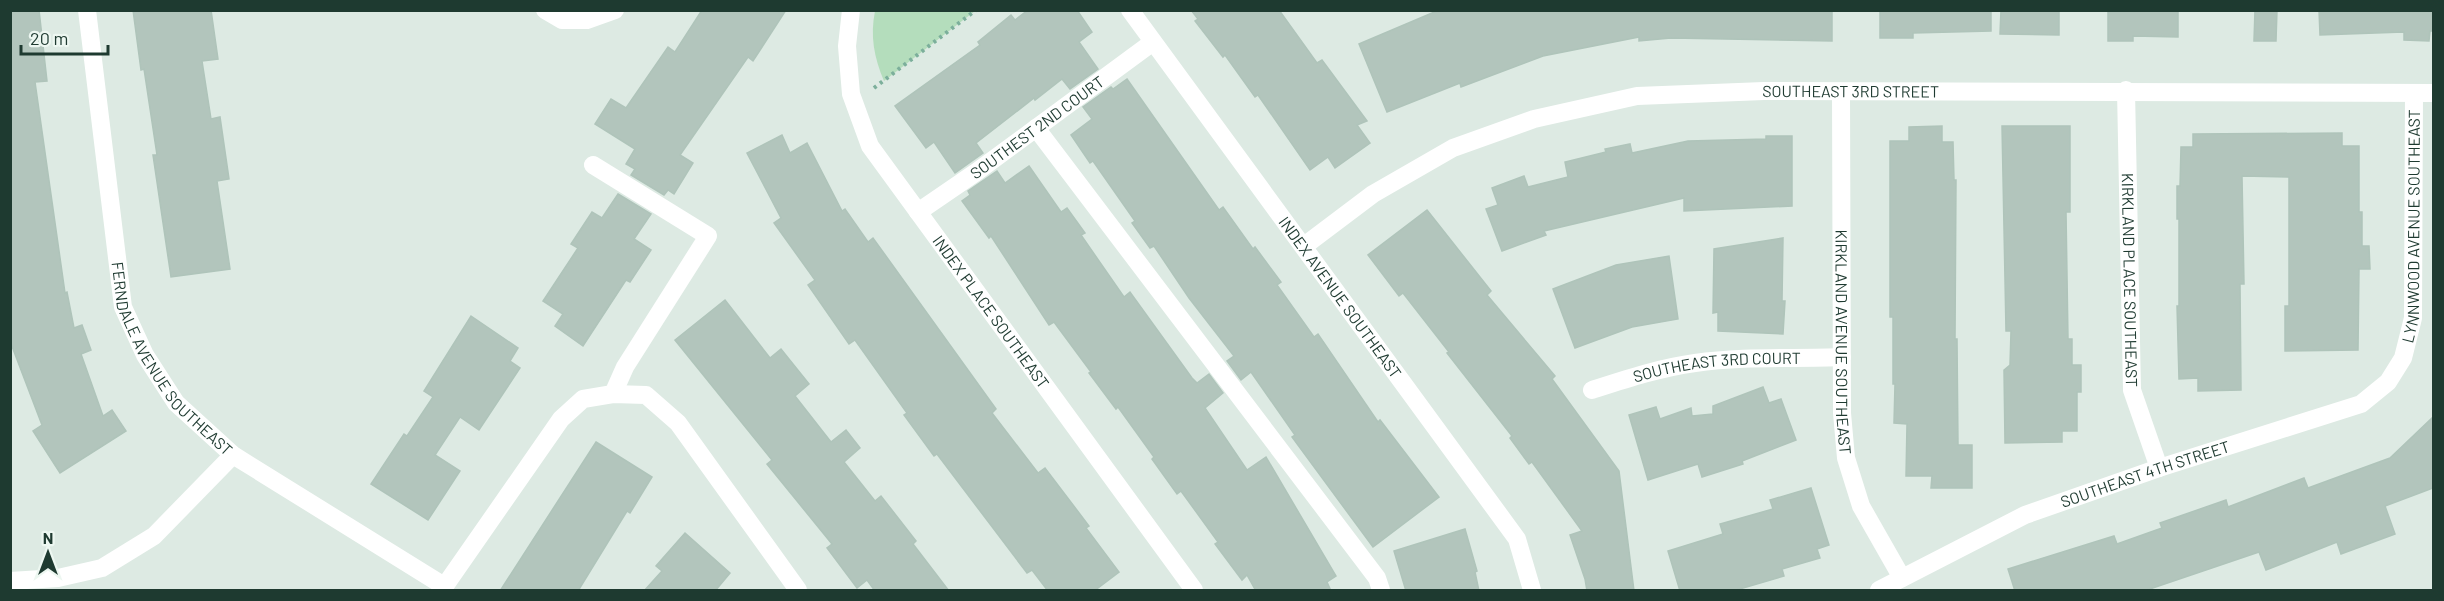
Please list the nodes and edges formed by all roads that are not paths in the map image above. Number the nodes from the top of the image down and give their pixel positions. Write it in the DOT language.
graph roads {
  1 [pos="87,10"];
  2 [pos="545,10"];
  3 [pos="615,10"];
  4 [pos="851,10"];
  5 [pos="1130,10"];
  6 [pos="1153,42"];
  7 [pos="2126,90"];
  8 [pos="1841,92"];
  9 [pos="2414,93"];
  10 [pos="2433,93"];
  11 [pos="1036,128"];
  12 [pos="593,165"];
  13 [pos="918,212"];
  14 [pos="1304,246"];
  15 [pos="1842,357"];
  16 [pos="2403,358"];
  17 [pos="1593,390"];
  18 [pos="614,394"];
  19 [pos="232,455"];
  20 [pos="2158,468"];
  21 [pos="1902,578"];
  22 [pos="10,581"];
  23 [pos="443,589"];
  24 [pos="798,591"];
  25 [pos="1194,591"];
  26 [pos="1381,591"];
  27 [pos="1532,591"];
  28 [pos="1878,591"];
  1 -- 19 [label="street, FERNDALE AVENUE SOUTHEAST"];
  2 -- 3 [label="street"];
  4 -- 13 [label="street, INDEX PLACE SOUTHEAST"];
  5 -- 6 [label="street, INDEX AVENUE SOUTHEAST"];
  6 -- 11 [label="street, SOUTHEST 2ND COURT"];
  6 -- 14 [label="street, INDEX AVENUE SOUTHEAST"];
  7 -- 8 [label="street, SOUTHEAST 3RD STREET"];
  7 -- 9 [label="street, SOUTHEAST 3RD STREET"];
  7 -- 20 [label="street, KIRKLAND PLACE SOUTHEAST"];
  8 -- 14 [label="street, SOUTHEAST 3RD STREET"];
  8 -- 15 [label="street, KIRKLAND AVENUE SOUTHEAST"];
  9 -- 10 [label="street, SOUTHEAST 3RD STREET"];
  9 -- 16 [label="street, LYNNWOOD AVENUE SOUTHEAST"];
  11 -- 13 [label="street, SOUTHEST 2ND COURT"];
  11 -- 26 [label="street"];
  12 -- 18 [label="street"];
  13 -- 25 [label="street, INDEX PLACE SOUTHEAST"];
  14 -- 27 [label="street, INDEX AVENUE SOUTHEAST"];
  15 -- 17 [label="street, SOUTHEAST 3RD COURT"];
  15 -- 21 [label="street, KIRKLAND AVENUE SOUTHEAST"];
  16 -- 20 [label="street, SOUTHEAST 4TH STREET"];
  18 -- 23 [label="street"];
  18 -- 24 [label="street"];
  19 -- 22 [label="street"];
  19 -- 23 [label="street, FERNDALE AVENUE SOUTHEAST"];
  20 -- 21 [label="street, SOUTHEAST 4TH STREET"];
  21 -- 28 [label="street, SOUTHEAST 4TH STREET"];
}
